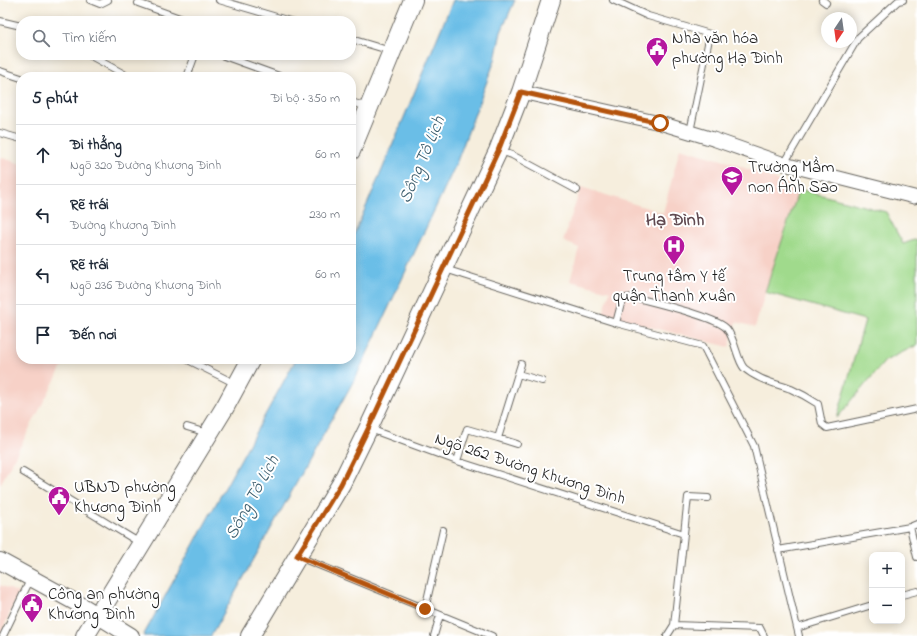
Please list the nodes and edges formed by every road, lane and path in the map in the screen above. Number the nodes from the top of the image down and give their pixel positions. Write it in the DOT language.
graph roads {
  1 [pos="90,0"];
  2 [pos="108,0"];
  3 [pos="219,0"];
  4 [pos="413,0"];
  5 [pos="551,0"];
  6 [pos="613,0"];
  7 [pos="903,0"];
  8 [pos="138,3"];
  9 [pos="174,16"];
  10 [pos="273,16"];
  11 [pos="0,22"];
  12 [pos="16,25"];
  13 [pos="356,40"];
  14 [pos="392,51"];
  15 [pos="98,60"];
  16 [pos="193,60"];
  17 [pos="236,60"];
  18 [pos="0,71"];
  19 [pos="120,72"];
  20 [pos="189,72"];
  21 [pos="268,72"];
  22 [pos="16,76"];
  23 [pos="521,92"];
  24 [pos="356,104"];
  25 [pos="369,108"];
  26 [pos="690,132"];
  27 [pos="0,133"];
  28 [pos="16,138"];
  29 [pos="356,139"];
  30 [pos="498,151"];
  31 [pos="784,164"];
  32 [pos="577,190"];
  33 [pos="916,200"];
  34 [pos="443,268"];
  35 [pos="616,323"];
  36 [pos="196,364"];
  37 [pos="249,364"];
  38 [pos="521,364"];
  39 [pos="518,374"];
  40 [pos="542,381"];
  41 [pos="237,385"];
  42 [pos="917,409"];
  43 [pos="187,427"];
  44 [pos="368,429"];
  45 [pos="209,433"];
  46 [pos="498,438"];
  47 [pos="517,444"];
  48 [pos="457,460"];
  49 [pos="23,472"];
  50 [pos="708,498"];
  51 [pos="917,524"];
  52 [pos="910,527"];
  53 [pos="443,530"];
  54 [pos="684,534"];
  55 [pos="141,544"];
  56 [pos="778,550"];
  57 [pos="297,556"];
  58 [pos="917,557"];
  59 [pos="0,562"];
  60 [pos="31,578"];
  61 [pos="917,591"];
  62 [pos="905,594"];
  63 [pos="869,606"];
  64 [pos="425,609"];
  65 [pos="97,615"];
  66 [pos="440,615"];
  67 [pos="674,625"];
  68 [pos="797,628"];
  69 [pos="3,636"];
  70 [pos="85,636"];
  71 [pos="132,636"];
  72 [pos="250,636"];
  73 [pos="434,636"];
  74 [pos="492,636"];
  75 [pos="666,636"];
  76 [pos="764,636"];
  77 [pos="799,636"];
  1 -- 2 [label="lane"];
  3 -- 10 [label="lane"];
  4 -- 14 [label="main road"];
  5 -- 23 [label="main road"];
  6 -- 26 [label="lane"];
  7 -- 31 [label="lane"];
  8 -- 9 [label="lane"];
  11 -- 12 [label="lane"];
  13 -- 14 [label="lane"];
  14 -- 25 [label="main road"];
  15 -- 19 [label="lane"];
  16 -- 20 [label="lane"];
  17 -- 21 [label="lane"];
  18 -- 22 [label="lane"];
  23 -- 26 [label="street"];
  23 -- 30 [label="main road"];
  24 -- 25 [label="lane"];
  25 -- 29 [label="main road"];
  26 -- 31 [label="street"];
  27 -- 28 [label="lane"];
  30 -- 32 [label="lane"];
  30 -- 34 [label="main road"];
  31 -- 33 [label="street"];
  34 -- 35 [label="lane"];
  34 -- 44 [label="main road"];
  35 -- 42 [label="lane"];
  35 -- 56 [label="lane"];
  36 -- 41 [label="lane"];
  37 -- 41 [label="main road"];
  38 -- 39 [label="lane"];
  39 -- 40 [label="lane"];
  39 -- 46 [label="lane"];
  41 -- 45 [label="main road"];
  43 -- 45 [label="lane"];
  44 -- 48 [label="lane, Ngõ 262 Đường Khương Đình"];
  44 -- 57 [label="main road"];
  45 -- 55 [label="main road"];
  46 -- 47 [label="lane"];
  46 -- 48 [label="lane"];
  48 -- 54 [label="lane, Ngõ 262 Đường Khương Đình"];
  49 -- 55 [label="lane"];
  50 -- 54 [label="lane"];
  51 -- 52 [label="lane"];
  52 -- 56 [label="lane"];
  52 -- 58 [label="lane"];
  53 -- 64 [label="lane"];
  54 -- 67 [label="lane"];
  55 -- 65 [label="main road"];
  56 -- 68 [label="lane"];
  57 -- 64 [label="lane"];
  57 -- 72 [label="main road"];
  59 -- 60 [label="street"];
  60 -- 65 [label="street"];
  60 -- 69 [label="lane"];
  61 -- 62 [label="lane"];
  63 -- 68 [label="lane"];
  64 -- 66 [label="lane"];
  65 -- 70 [label="main road"];
  65 -- 71 [label="street"];
  66 -- 73 [label="lane"];
  66 -- 74 [label="lane"];
  67 -- 75 [label="lane"];
  67 -- 76 [label="lane"];
  68 -- 77 [label="lane"];
}
